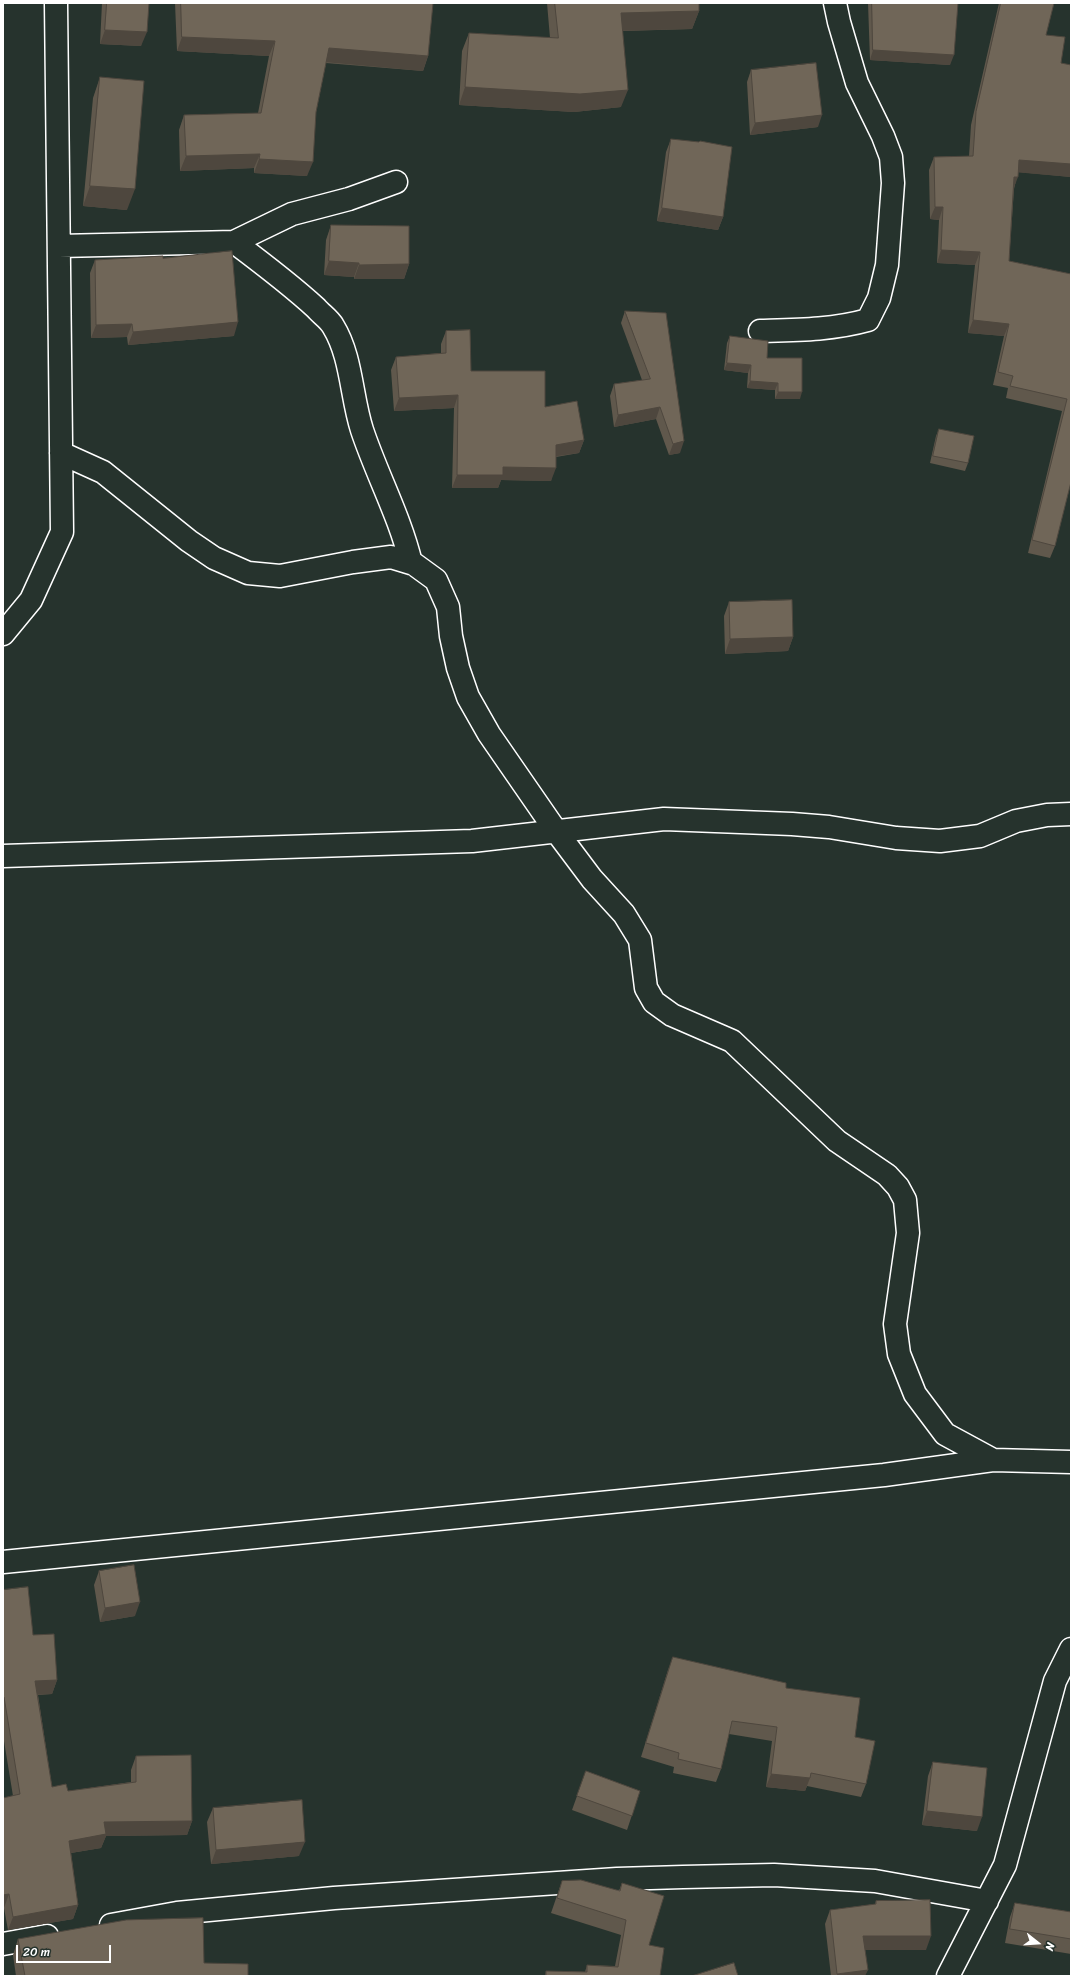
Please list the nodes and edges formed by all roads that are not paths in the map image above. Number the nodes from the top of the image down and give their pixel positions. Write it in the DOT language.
graph roads {
  1 [pos="56,3"];
  2 [pos="835,3"];
  3 [pos="396,182"];
  4 [pos="234,242"];
  5 [pos="59,246"];
  6 [pos="760,331"];
  7 [pos="61,453"];
  8 [pos="411,564"];
  9 [pos="3,634"];
  10 [pos="1071,814"];
  11 [pos="556,831"];
  12 [pos="3,856"];
  13 [pos="993,1460"];
  14 [pos="1071,1462"];
  15 [pos="3,1562"];
  16 [pos="1071,1649"];
  17 [pos="1063,1685"];
  18 [pos="987,1901"];
  19 [pos="94,1928"];
  20 [pos="63,1933"];
  21 [pos="3,1944"];
  22 [pos="948,1976"];
  1 -- 5 [label="street"];
  2 -- 6 [label="street"];
  3 -- 4 [label="street"];
  4 -- 5 [label="street"];
  4 -- 8 [label="street"];
  5 -- 7 [label="street"];
  7 -- 8 [label="street"];
  7 -- 9 [label="street"];
  8 -- 11 [label="street"];
  10 -- 11 [label="street"];
  11 -- 12 [label="street"];
  11 -- 13 [label="street"];
  13 -- 14 [label="street"];
  13 -- 15 [label="street"];
  16 -- 17 [label="street"];
  17 -- 18 [label="street"];
  18 -- 19 [label="street"];
  18 -- 22 [label="street"];
  20 -- 21 [label="street"];
}
